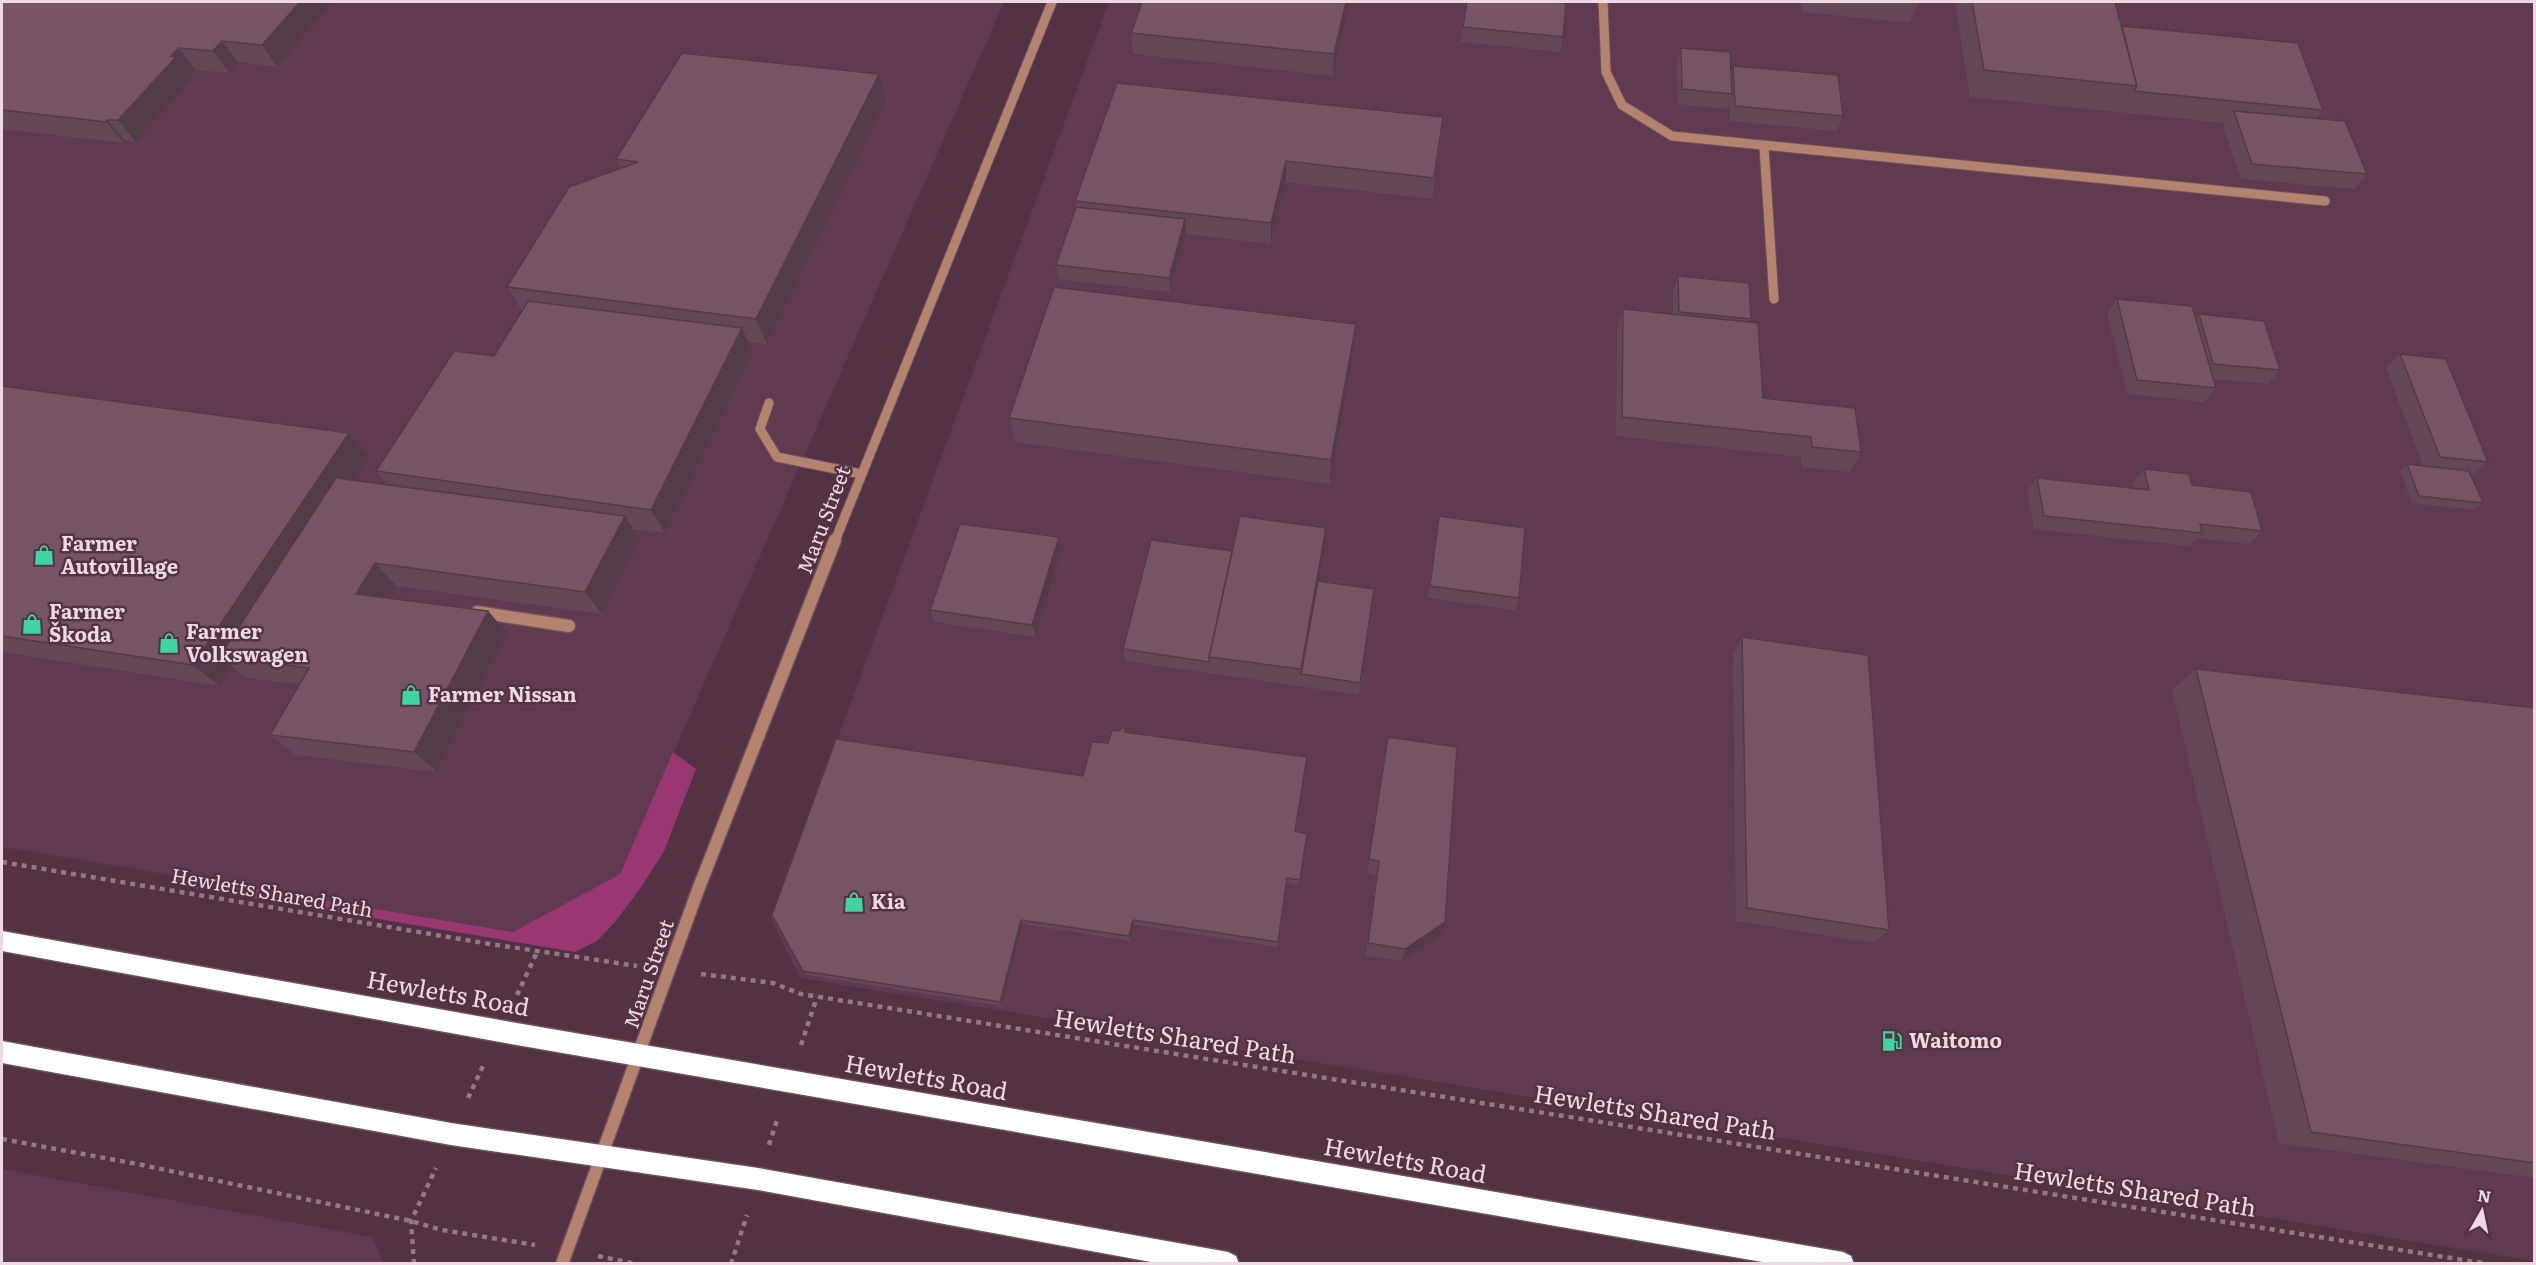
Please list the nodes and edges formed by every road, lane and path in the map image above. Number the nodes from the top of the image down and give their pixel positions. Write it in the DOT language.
graph roads {
  1 [pos="1052,2"];
  2 [pos="1603,2"];
  3 [pos="1764,147"];
  4 [pos="2325,201"];
  5 [pos="1774,298"];
  6 [pos="769,403"];
  7 [pos="861,474"];
  8 [pos="465,610"];
  9 [pos="569,627"];
  10 [pos="2,862"];
  11 [pos="2,941"];
  12 [pos="537,952"];
  13 [pos="562,956"];
  14 [pos="773,983"];
  15 [pos="817,997"];
  16 [pos="500,1031"];
  17 [pos="2,1052"];
  18 [pos="639,1055"];
  19 [pos="789,1081"];
  20 [pos="452,1134"];
  21 [pos="2,1139"];
  22 [pos="602,1158"];
  23 [pos="758,1179"];
  24 [pos="411,1221"];
  25 [pos="442,1230"];
  26 [pos="414,1263"];
  27 [pos="562,1263"];
  28 [pos="731,1263"];
  29 [pos="1228,1263"];
  30 [pos="1843,1263"];
  31 [pos="2488,1263"];
  1 -- 7 [label="street, Maru Street"];
  2 -- 3 [label="street"];
  3 -- 4 [label="street"];
  3 -- 5 [label="street"];
  6 -- 7 [label="street"];
  7 -- 18 [label="street, Maru Street"];
  8 -- 9 [label="street"];
  10 -- 12 [label="path, Hewletts Shared Path"];
  11 -- 16 [label="highway, Hewletts Road"];
  12 -- 13 [label="path, Hewletts Shared Path"];
  12 -- 16 [label="path"];
  14 -- 15 [label="path, Hewletts Shared Path"];
  15 -- 19 [label="path"];
  15 -- 31 [label="path, Hewletts Shared Path"];
  16 -- 18 [label="highway, Hewletts Road"];
  16 -- 20 [label="path"];
  17 -- 20 [label="highway"];
  18 -- 19 [label="highway, Hewletts Road"];
  18 -- 22 [label="street, Maru Street"];
  19 -- 23 [label="path"];
  19 -- 30 [label="highway, Hewletts Road"];
  20 -- 22 [label="highway"];
  20 -- 24 [label="path"];
  21 -- 24 [label="path"];
  22 -- 23 [label="highway"];
  22 -- 27 [label="street, Maru Street"];
  23 -- 28 [label="path"];
  23 -- 29 [label="highway"];
  24 -- 25 [label="path"];
  24 -- 26 [label="path"];
}
